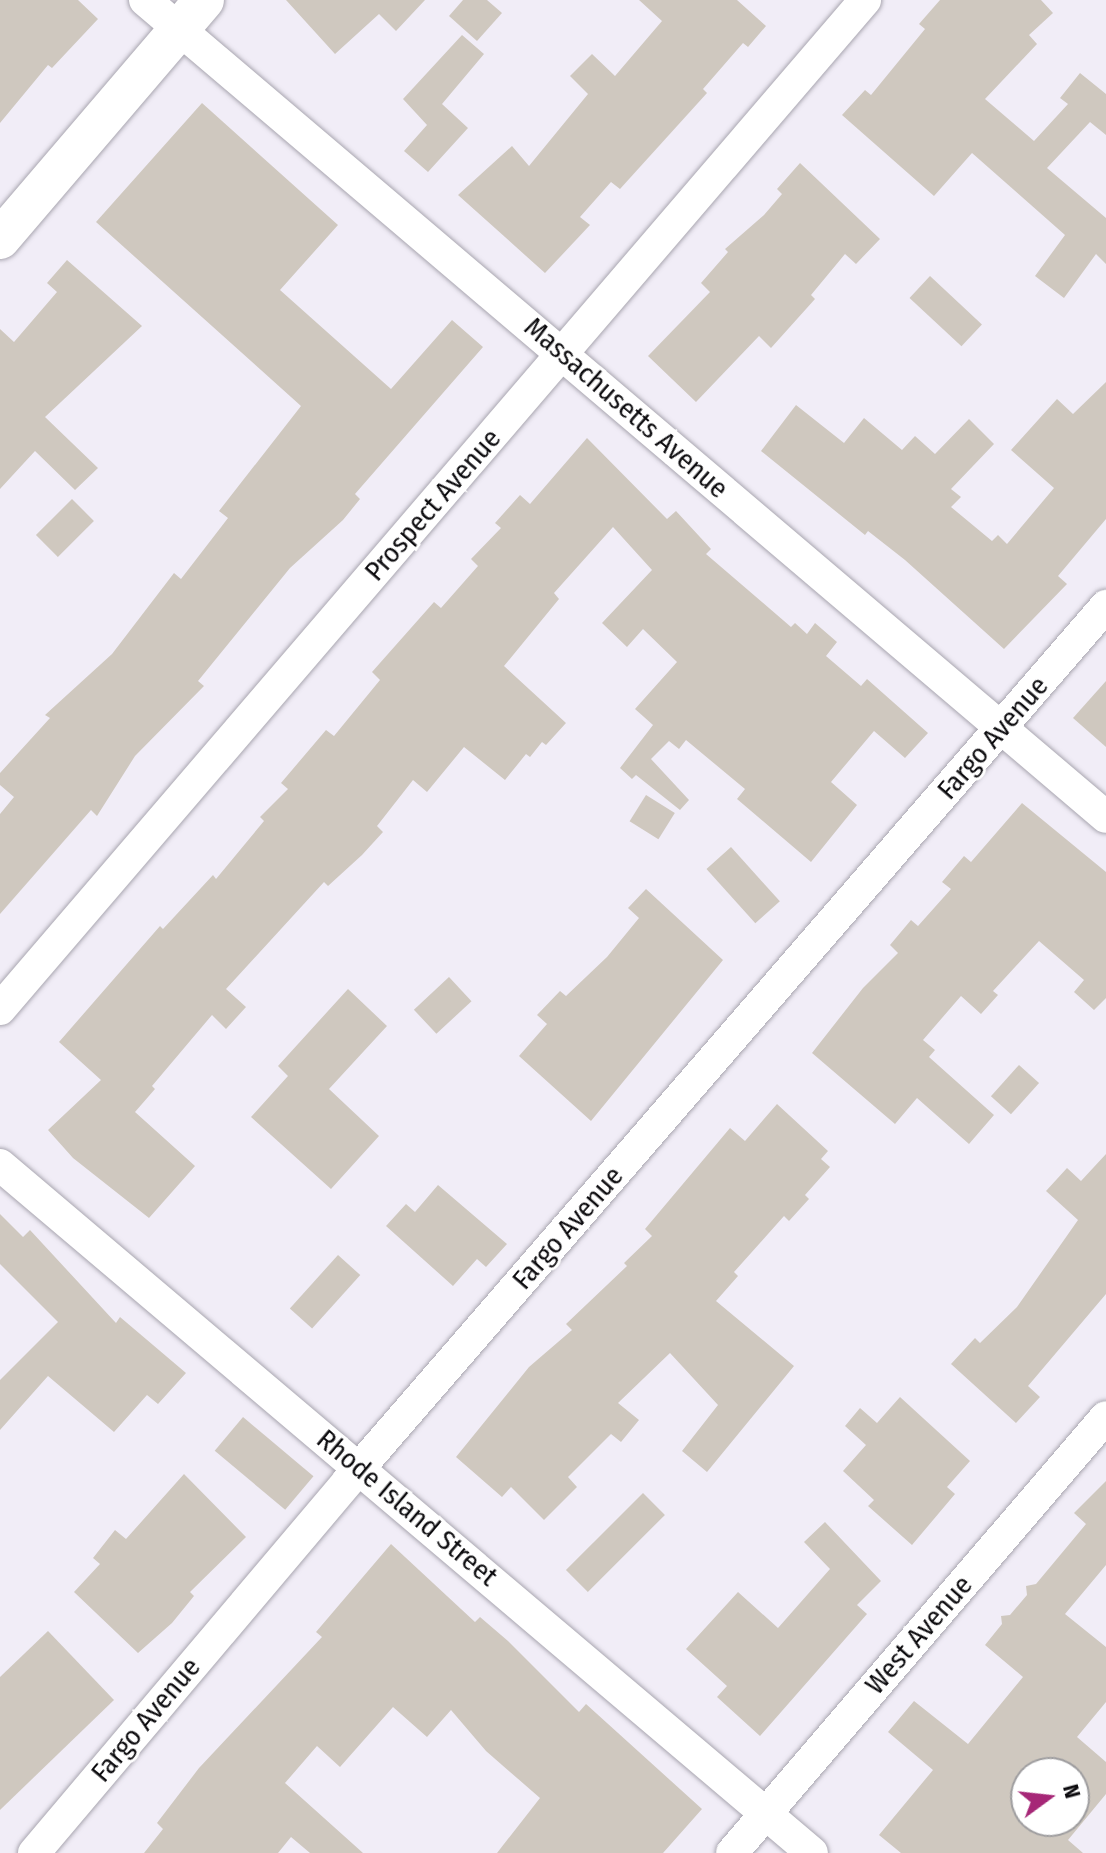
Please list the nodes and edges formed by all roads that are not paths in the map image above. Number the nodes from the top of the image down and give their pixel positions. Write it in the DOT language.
graph roads {
  1 [pos="145,0"];
  2 [pos="865,0"];
  3 [pos="192,15"];
  4 [pos="0,239"];
  5 [pos="563,353"];
  6 [pos="1106,606"];
  7 [pos="999,730"];
  8 [pos="1106,817"];
  9 [pos="0,1009"];
  10 [pos="0,1165"];
  11 [pos="1106,1417"];
  12 [pos="360,1468"];
  13 [pos="765,1814"];
  14 [pos="34,1853"];
  15 [pos="732,1853"];
  16 [pos="812,1853"];
  1 -- 3 [label="street, Massachusetts Avenue"];
  2 -- 5 [label="street, Prospect Avenue"];
  3 -- 4 [label="main road"];
  3 -- 5 [label="street, Massachusetts Avenue"];
  5 -- 7 [label="street, Massachusetts Avenue"];
  5 -- 9 [label="street, Prospect Avenue"];
  6 -- 7 [label="street, Fargo Avenue"];
  7 -- 8 [label="street, Massachusetts Avenue"];
  7 -- 12 [label="street, Fargo Avenue"];
  10 -- 12 [label="street, Rhode Island Street"];
  11 -- 13 [label="street, West Avenue"];
  12 -- 13 [label="street, Rhode Island Street"];
  12 -- 14 [label="street, Fargo Avenue"];
  13 -- 15 [label="street, West Avenue"];
  13 -- 16 [label="street, Rhode Island Street"];
}
